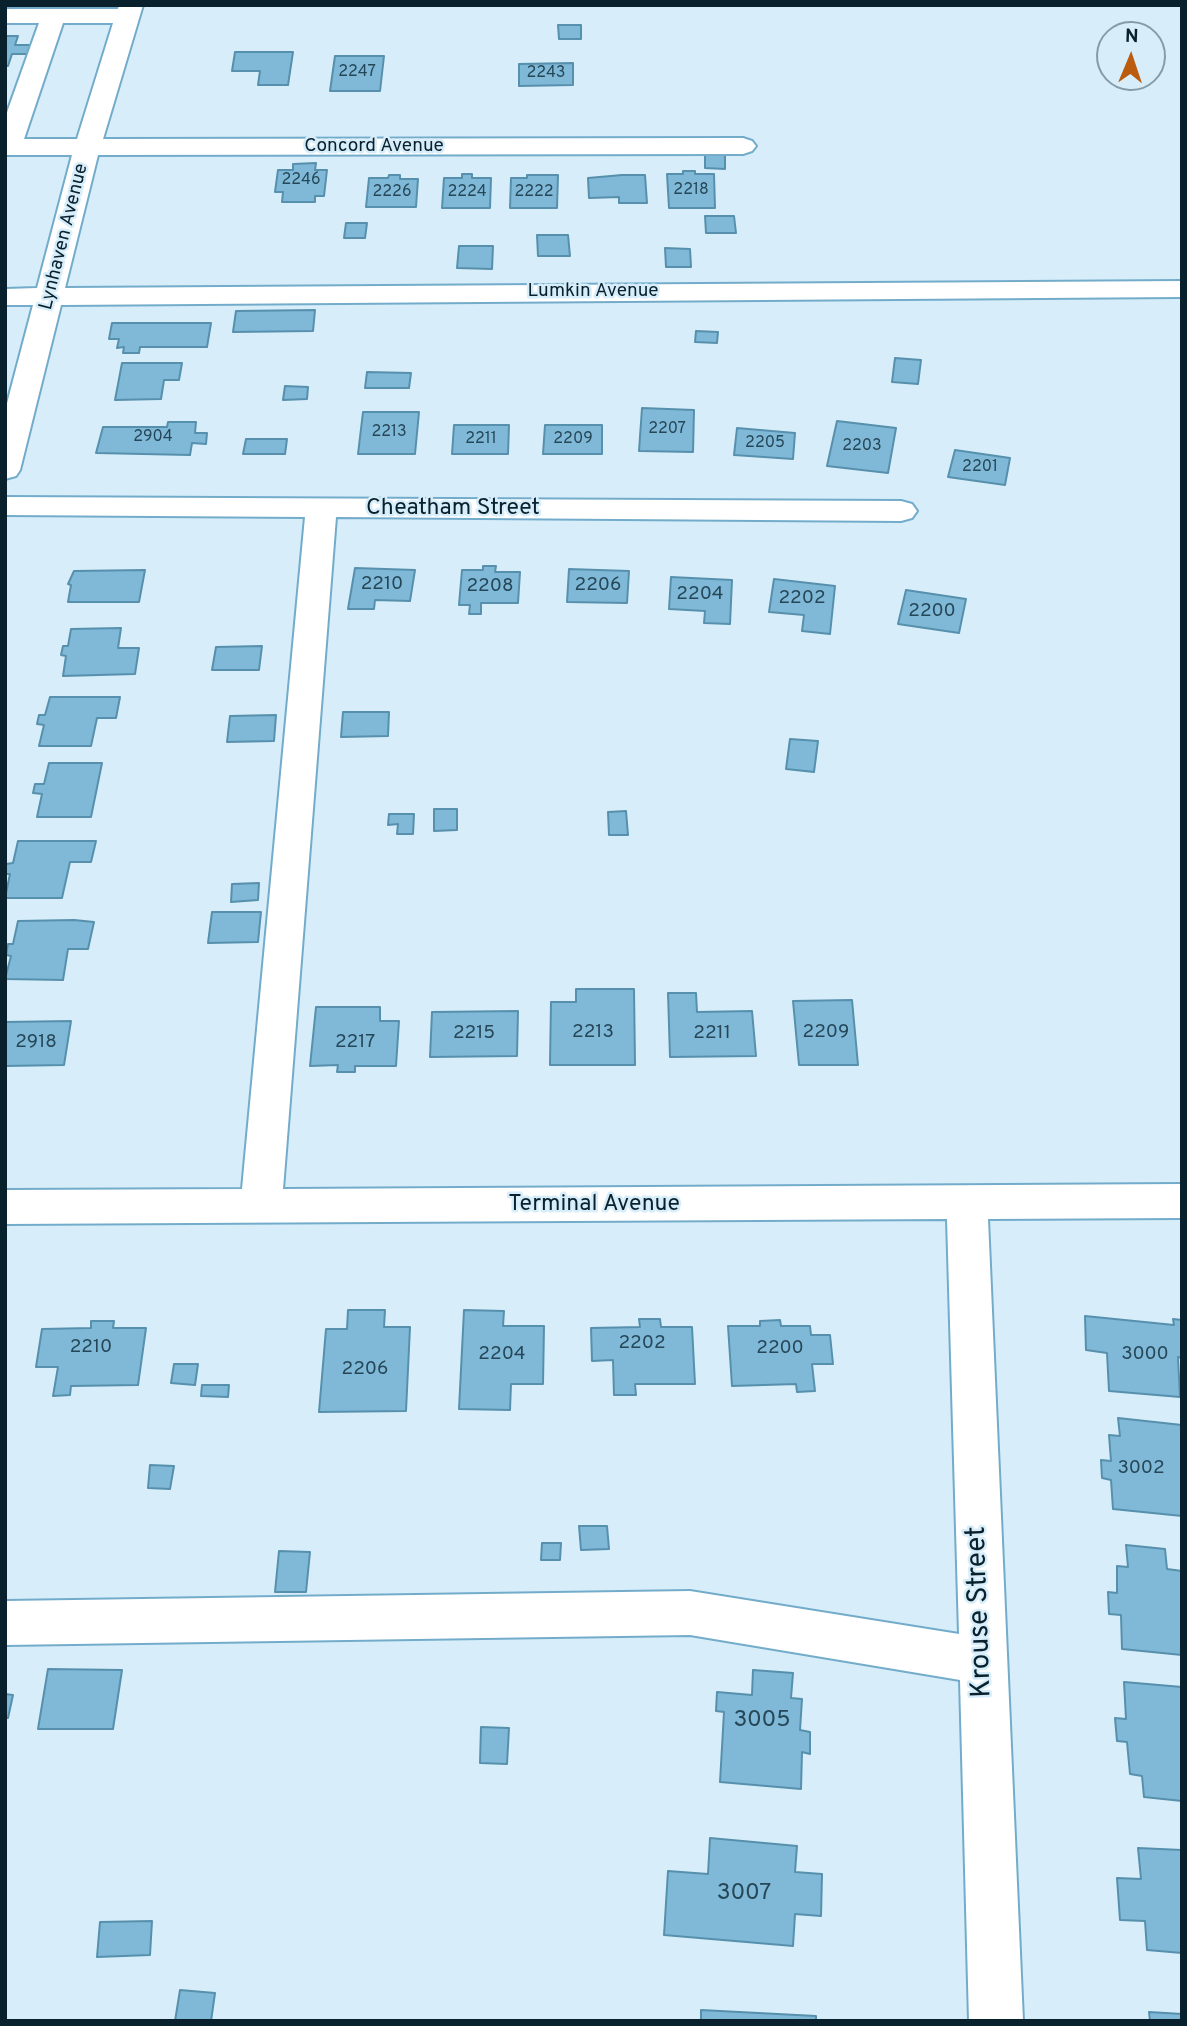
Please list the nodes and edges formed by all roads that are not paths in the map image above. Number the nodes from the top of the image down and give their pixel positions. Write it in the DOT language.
graph roads {
  1 [pos="129,11"];
  2 [pos="5,16"];
  3 [pos="53,16"];
  4 [pos="743,146"];
  5 [pos="6,147"];
  6 [pos="87,148"];
  7 [pos="1182,289"];
  8 [pos="51,294"];
  9 [pos="5,297"];
  10 [pos="5,470"];
  11 [pos="5,506"];
  12 [pos="321,508"];
  13 [pos="901,511"];
  14 [pos="1182,1201"];
  15 [pos="967,1203"];
  16 [pos="261,1206"];
  17 [pos="5,1207"];
  18 [pos="5,1623"];
  19 [pos="983,1661"];
  20 [pos="996,2021"];
  1 -- 3 [label="street"];
  1 -- 6 [label="street, Lynhaven Avenue"];
  2 -- 3 [label="street"];
  3 -- 5 [label="street"];
  4 -- 6 [label="street, Concord Avenue"];
  5 -- 6 [label="street, Concord Avenue"];
  6 -- 8 [label="street, Lynhaven Avenue"];
  7 -- 8 [label="street, Lumkin Avenue"];
  8 -- 9 [label="street, Lumkin Avenue"];
  8 -- 10 [label="street, Lynhaven Avenue"];
  11 -- 12 [label="street, Cheatham Street"];
  12 -- 13 [label="street, Cheatham Street"];
  12 -- 16 [label="street"];
  14 -- 15 [label="street, Terminal Avenue"];
  15 -- 16 [label="street, Terminal Avenue"];
  15 -- 19 [label="street, Krouse Street"];
  16 -- 17 [label="street, Terminal Avenue"];
  18 -- 19 [label="street"];
  19 -- 20 [label="street, Krouse Street"];
}
